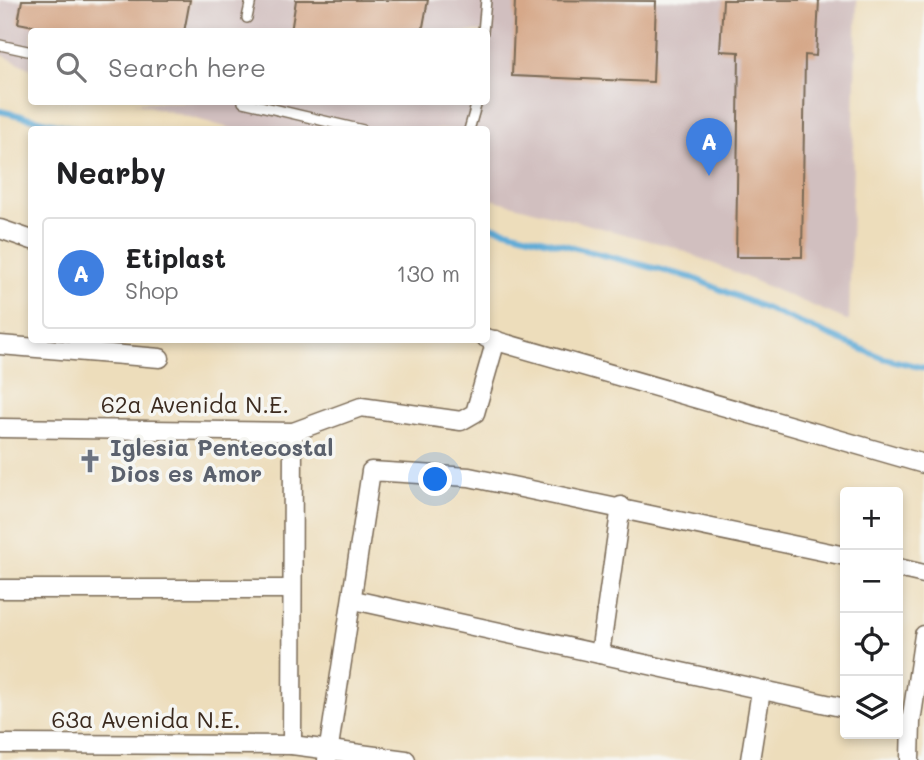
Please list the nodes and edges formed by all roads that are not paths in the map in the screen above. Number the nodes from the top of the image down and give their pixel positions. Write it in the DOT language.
graph roads {
  1 [pos="251,0"];
  2 [pos="486,0"];
  3 [pos="247,18"];
  4 [pos="484,28"];
  5 [pos="0,45"];
  6 [pos="28,51"];
  7 [pos="256,105"];
  8 [pos="476,105"];
  9 [pos="346,126"];
  10 [pos="470,126"];
  11 [pos="0,229"];
  12 [pos="28,239"];
  13 [pos="491,339"];
  14 [pos="0,345"];
  15 [pos="160,358"];
  16 [pos="0,428"];
  17 [pos="293,432"];
  18 [pos="924,464"];
  19 [pos="621,506"];
  20 [pos="840,555"];
  21 [pos="903,569"];
  22 [pos="924,573"];
  23 [pos="0,589"];
  24 [pos="292,589"];
  25 [pos="354,600"];
  26 [pos="924,635"];
  27 [pos="600,654"];
  28 [pos="761,691"];
  29 [pos="840,707"];
  30 [pos="905,720"];
  31 [pos="0,744"];
  32 [pos="292,745"];
  33 [pos="327,755"];
  34 [pos="406,760"];
  35 [pos="750,760"];
  36 [pos="910,760"];
  1 -- 3 [label="lane"];
  2 -- 4 [label="lane"];
  5 -- 6 [label="lane"];
  7 -- 9 [label="lane"];
  8 -- 10 [label="lane"];
  11 -- 12 [label="street"];
  13 -- 17 [label="street, 62a Avenida N.E."];
  13 -- 18 [label="street"];
  14 -- 15 [label="street"];
  16 -- 17 [label="street, 62a Avenida N.E."];
  17 -- 24 [label="street"];
  19 -- 20 [label="street"];
  19 -- 25 [label="street"];
  19 -- 27 [label="street"];
  21 -- 22 [label="street"];
  23 -- 24 [label="street"];
  24 -- 32 [label="street"];
  25 -- 27 [label="street"];
  25 -- 33 [label="street"];
  26 -- 30 [label="street"];
  27 -- 28 [label="street"];
  28 -- 29 [label="street"];
  28 -- 35 [label="street"];
  30 -- 36 [label="street"];
  31 -- 32 [label="street, 63a Avenida N.E."];
  32 -- 33 [label="street, 63a Avenida N.E."];
  33 -- 34 [label="street, 63a Avenida N.E."];
}
